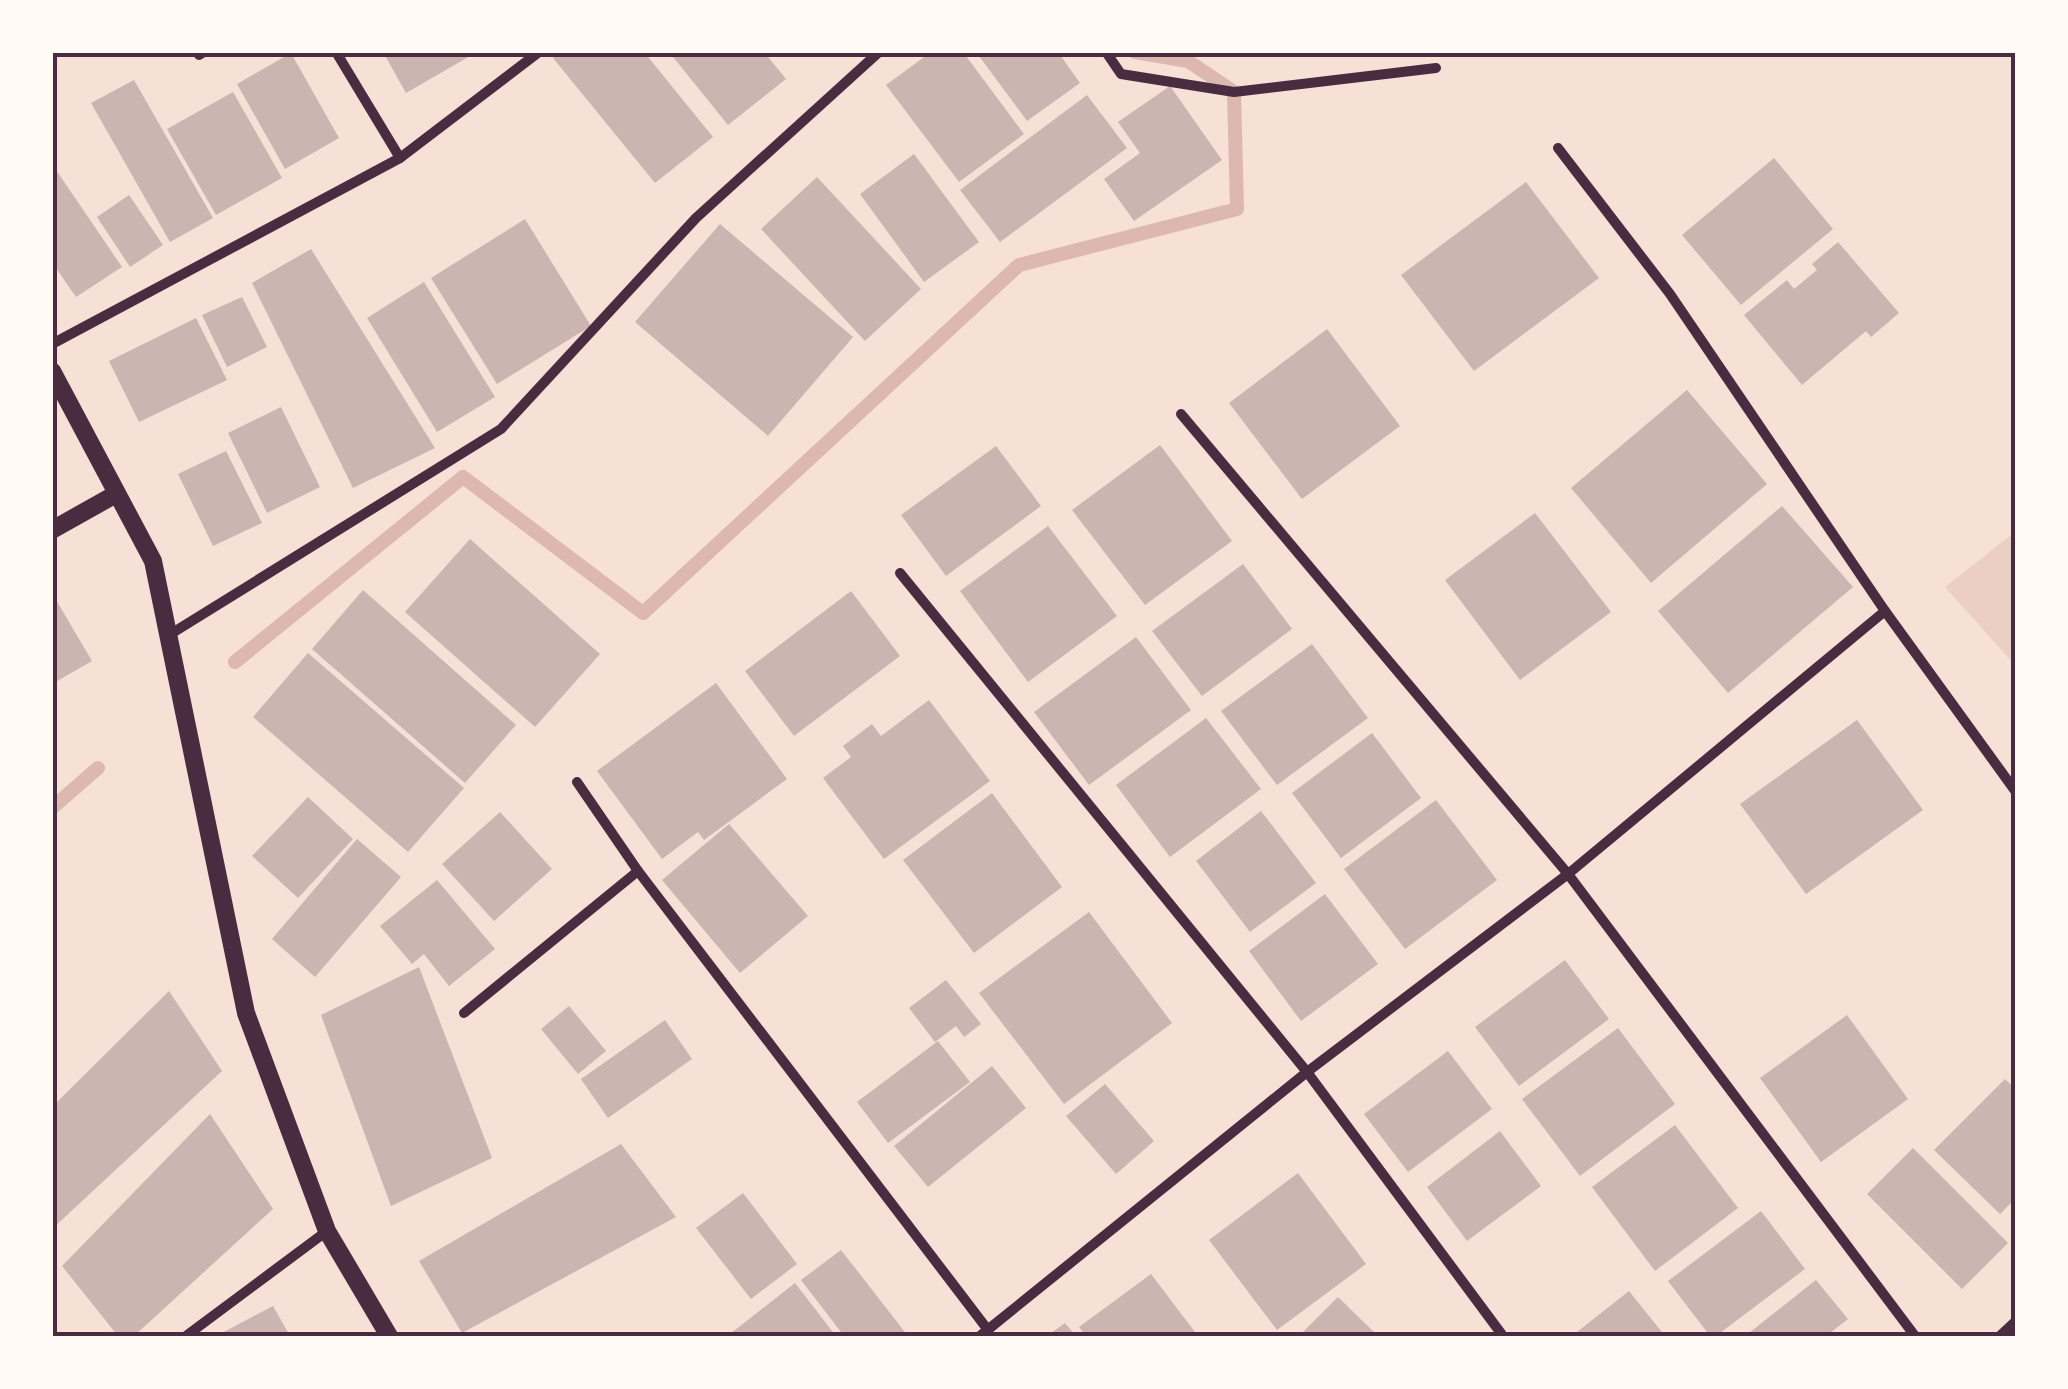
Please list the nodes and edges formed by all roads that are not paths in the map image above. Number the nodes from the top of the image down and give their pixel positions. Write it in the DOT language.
graph roads {
  1 [pos="336,52"];
  2 [pos="539,52"];
  3 [pos="880,52"];
  4 [pos="1106,52"];
  5 [pos="1436,68"];
  6 [pos="1558,148"];
  7 [pos="400,158"];
  8 [pos="52,344"];
  9 [pos="52,371"];
  10 [pos="1181,414"];
  11 [pos="116,494"];
  12 [pos="52,530"];
  13 [pos="900,573"];
  14 [pos="1885,611"];
  15 [pos="169,635"];
  16 [pos="577,782"];
  17 [pos="2016,792"];
  18 [pos="638,871"];
  19 [pos="1568,874"];
  20 [pos="464,1013"];
  21 [pos="1307,1072"];
  22 [pos="327,1231"];
  23 [pos="2016,1321"];
  24 [pos="984,1334"];
  25 [pos="186,1336"];
  26 [pos="388,1336"];
  27 [pos="1503,1336"];
  28 [pos="1915,1336"];
  29 [pos="2000,1336"];
  1 -- 7 [label="street"];
  2 -- 7 [label="street"];
  3 -- 15 [label="street"];
  4 -- 5 [label="street"];
  6 -- 14 [label="street"];
  7 -- 8 [label="street"];
  9 -- 11 [label="street"];
  10 -- 19 [label="street"];
  11 -- 12 [label="street"];
  11 -- 15 [label="street"];
  13 -- 21 [label="street"];
  14 -- 17 [label="street"];
  14 -- 19 [label="street"];
  15 -- 22 [label="street"];
  16 -- 18 [label="street"];
  18 -- 20 [label="street"];
  18 -- 24 [label="street"];
  19 -- 21 [label="street"];
  19 -- 28 [label="street"];
  21 -- 24 [label="street"];
  21 -- 27 [label="street"];
  22 -- 25 [label="street"];
  22 -- 26 [label="street"];
  23 -- 29 [label="street"];
}
